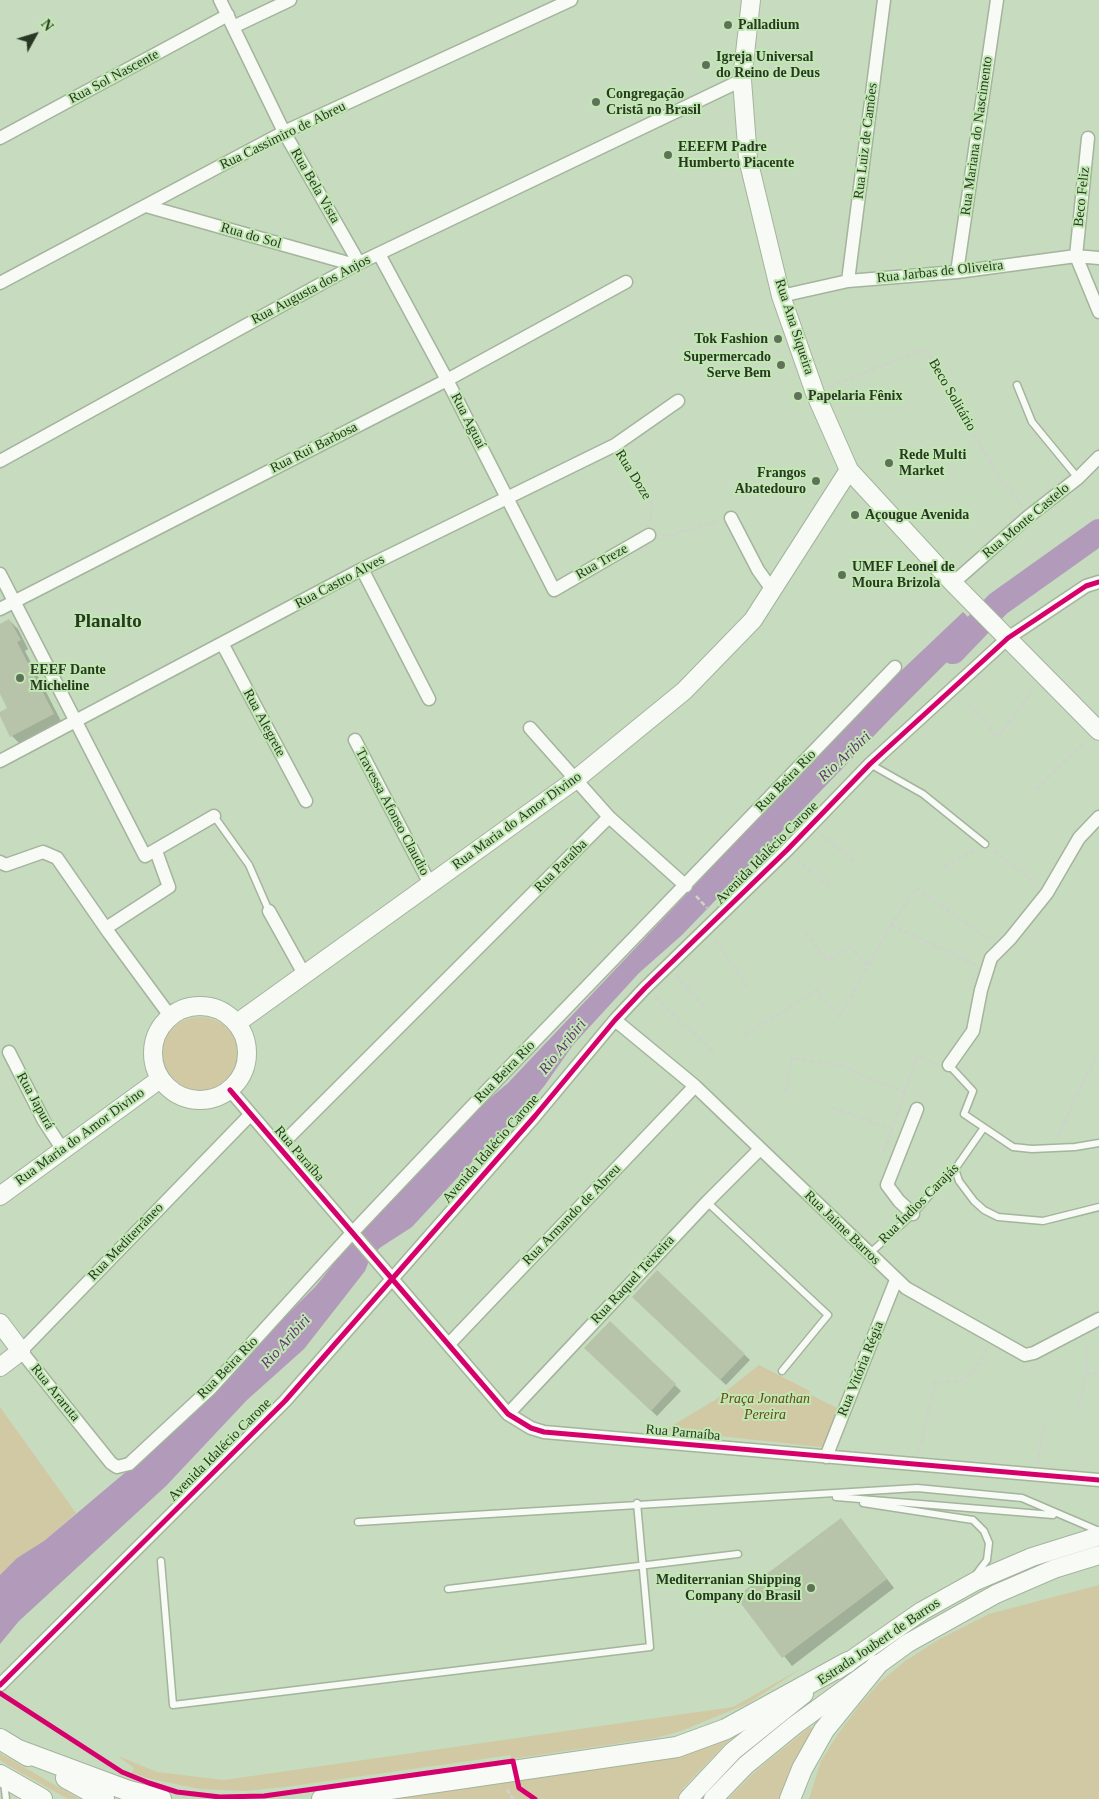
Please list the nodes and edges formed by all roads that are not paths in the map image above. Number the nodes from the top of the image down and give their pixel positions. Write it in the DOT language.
graph roads {
  1 [pos="220,0"];
  2 [pos="290,0"];
  3 [pos="571,0"];
  4 [pos="751,0"];
  5 [pos="884,0"];
  6 [pos="997,0"];
  7 [pos="230,21"];
  8 [pos="742,80"];
  9 [pos="284,132"];
  10 [pos="0,138"];
  11 [pos="1088,138"];
  12 [pos="146,206"];
  13 [pos="379,254"];
  14 [pos="1076,256"];
  15 [pos="1099,258"];
  16 [pos="357,264"];
  17 [pos="957,272"];
  18 [pos="848,281"];
  19 [pos="626,282"];
  20 [pos="0,283"];
  21 [pos="781,296"];
  22 [pos="1099,312"];
  23 [pos="447,380"];
  24 [pos="1017,385"];
  25 [pos="678,401"];
  26 [pos="1099,457"];
  27 [pos="0,461"];
  28 [pos="849,470"];
  29 [pos="1078,478"];
  30 [pos="506,497"];
  31 [pos="731,518"];
  32 [pos="650,535"];
  33 [pos="362,569"];
  34 [pos="0,574"];
  35 [pos="1099,582"];
  36 [pos="953,584"];
  37 [pos="554,590"];
  38 [pos="772,591"];
  39 [pos="16,602"];
  40 [pos="0,609"];
  41 [pos="1008,638"];
  42 [pos="223,645"];
  43 [pos="895,667"];
  44 [pos="429,699"];
  45 [pos="77,720"];
  46 [pos="530,728"];
  47 [pos="1099,730"];
  48 [pos="355,740"];
  49 [pos="0,760"];
  50 [pos="870,764"];
  51 [pos="575,780"];
  52 [pos="306,801"];
  53 [pos="214,816"];
  54 [pos="609,817"];
  55 [pos="1099,817"];
  56 [pos="985,844"];
  57 [pos="156,850"];
  58 [pos="0,862"];
  59 [pos="430,884"];
  60 [pos="690,890"];
  61 [pos="269,911"];
  62 [pos="106,928"];
  63 [pos="304,974"];
  64 [pos="170,1016"];
  65 [pos="615,1020"];
  66 [pos="237,1023"];
  67 [pos="9,1052"];
  68 [pos="949,1065"];
  69 [pos="160,1079"];
  70 [pos="695,1086"];
  71 [pos="230,1090"];
  72 [pos="917,1109"];
  73 [pos="250,1115"];
  74 [pos="983,1128"];
  75 [pos="1099,1143"];
  76 [pos="279,1147"];
  77 [pos="760,1149"];
  78 [pos="63,1150"];
  79 [pos="955,1170"];
  80 [pos="0,1196"];
  81 [pos="707,1202"];
  82 [pos="1099,1207"];
  83 [pos="913,1214"];
  84 [pos="354,1235"];
  85 [pos="869,1254"];
  86 [pos="392,1280"];
  87 [pos="896,1280"];
  88 [pos="1099,1319"];
  89 [pos="0,1323"];
  90 [pos="449,1344"];
  91 [pos="22,1351"];
  92 [pos="0,1367"];
  93 [pos="782,1371"];
  94 [pos="508,1414"];
  95 [pos="826,1457"];
  96 [pos="111,1463"];
  97 [pos="1099,1480"];
  98 [pos="815,1495"];
  99 [pos="637,1503"];
  100 [pos="1060,1516"];
  101 [pos="358,1522"];
  102 [pos="1099,1531"];
  103 [pos="1099,1536"];
  104 [pos="738,1554"];
  105 [pos="1099,1555"];
  106 [pos="161,1561"];
  107 [pos="642,1566"];
  108 [pos="970,1584"];
  109 [pos="448,1589"];
  110 [pos="848,1662"];
  111 [pos="877,1665"];
  112 [pos="0,1685"];
  113 [pos="8,1744"];
  114 [pos="5,1783"];
  115 [pos="689,1798"];
  116 [pos="35,1799"];
  117 [pos="42,1799"];
  118 [pos="104,1799"];
  119 [pos="161,1799"];
  120 [pos="322,1799"];
  121 [pos="713,1799"];
  122 [pos="790,1799"];
  1 -- 7 [label="street, Rua Bela Vista"];
  2 -- 7 [label="street, Rua Sol Nascente"];
  3 -- 9 [label="street, Rua Cassimiro de Abreu"];
  4 -- 8 [label="street, Rua Ana Siqueira"];
  5 -- 18 [label="street, Rua Luiz de Camões"];
  6 -- 17 [label="street, Rua Mariana do Nascimento"];
  7 -- 9 [label="street, Rua Bela Vista"];
  7 -- 10 [label="street, Rua Sol Nascente"];
  8 -- 13 [label="street, Rua Augusta dos Anjos"];
  8 -- 21 [label="street, Rua Ana Siqueira"];
  9 -- 12 [label="street, Rua Cassimiro de Abreu"];
  9 -- 16 [label="street, Rua Bela Vista"];
  11 -- 14 [label="street, Beco Feliz"];
  12 -- 16 [label="street, Rua do Sol"];
  12 -- 20 [label="street, Rua Cassimiro de Abreu"];
  13 -- 16 [label="street, Rua Augusta dos Anjos"];
  13 -- 23 [label="street, Rua Aguaí"];
  14 -- 15 [label="street, Rua Jarbas de Oliveira"];
  14 -- 17 [label="street, Rua Jarbas de Oliveira"];
  14 -- 22 [label="street"];
  16 -- 27 [label="street, Rua Augusta dos Anjos"];
  17 -- 18 [label="street, Rua Jarbas de Oliveira"];
  18 -- 21 [label="street, Rua Jarbas de Oliveira"];
  19 -- 23 [label="street, Rua Rui Barbosa"];
  21 -- 28 [label="street, Rua Ana Siqueira"];
  23 -- 30 [label="street, Rua Aguaí"];
  23 -- 39 [label="street, Rua Rui Barbosa"];
  24 -- 29 [label="lane"];
  25 -- 30 [label="street, Rua Castro Alves"];
  26 -- 29 [label="street, Rua Monte Castelo"];
  28 -- 36 [label="street, Rua Ana Siqueira"];
  28 -- 38 [label="street, Rua Maria do Amor Divino"];
  29 -- 36 [label="street, Rua Monte Castelo"];
  30 -- 33 [label="street, Rua Castro Alves"];
  30 -- 37 [label="street, Rua Aguaí"];
  31 -- 38 [label="street"];
  32 -- 37 [label="street, Rua Treze"];
  33 -- 42 [label="street, Rua Castro Alves"];
  33 -- 44 [label="street"];
  34 -- 39 [label="street"];
  35 -- 41 [label="street, Avenida Idalécio Carone"];
  36 -- 41 [label="street, Rua Ana Siqueira"];
  38 -- 51 [label="street, Rua Maria do Amor Divino"];
  39 -- 40 [label="street, Rua Rui Barbosa"];
  39 -- 45 [label="street"];
  41 -- 47 [label="street, Rua Ana Siqueira"];
  41 -- 50 [label="street, Avenida Idalécio Carone"];
  42 -- 45 [label="street, Rua Castro Alves"];
  42 -- 52 [label="street, Rua Alegrete"];
  43 -- 60 [label="street, Rua Beira Rio"];
  45 -- 49 [label="street, Rua Castro Alves"];
  45 -- 57 [label="street"];
  46 -- 51 [label="street"];
  48 -- 59 [label="street, Travessa Afonso Claudio"];
  50 -- 56 [label="lane"];
  50 -- 65 [label="street, Avenida Idalécio Carone"];
  51 -- 54 [label="street"];
  51 -- 59 [label="street, Rua Maria do Amor Divino"];
  53 -- 57 [label="street"];
  53 -- 61 [label="lane"];
  54 -- 60 [label="street"];
  54 -- 76 [label="street, Rua Paraíba"];
  55 -- 68 [label="street"];
  57 -- 62 [label="street"];
  58 -- 62 [label="street"];
  59 -- 63 [label="street, Rua Maria do Amor Divino"];
  60 -- 84 [label="street, Rua Beira Rio"];
  61 -- 63 [label="street"];
  62 -- 64 [label="street"];
  63 -- 66 [label="street, Rua Maria do Amor Divino"];
  64 -- 66 [label="street"];
  64 -- 69 [label="street"];
  65 -- 70 [label="street, Rua Jaime Barros"];
  65 -- 86 [label="street, Avenida Idalécio Carone"];
  66 -- 71 [label="street"];
  67 -- 78 [label="street, Rua Japurá"];
  68 -- 74 [label="lane"];
  69 -- 71 [label="street"];
  69 -- 78 [label="street, Rua Maria do Amor Divino"];
  70 -- 77 [label="street, Rua Jaime Barros"];
  70 -- 90 [label="street, Rua Armando de Abreu"];
  71 -- 73 [label="street, Rua Paraíba"];
  72 -- 83 [label="street"];
  73 -- 76 [label="street, Rua Paraíba"];
  73 -- 91 [label="street, Rua Mediterrâneo"];
  74 -- 75 [label="lane"];
  74 -- 79 [label="lane, Rua Índios Carajás"];
  76 -- 84 [label="street, Rua Paraíba"];
  77 -- 81 [label="street, Rua Raquel Teixeira"];
  77 -- 85 [label="street, Rua Jaime Barros"];
  78 -- 80 [label="street, Rua Maria do Amor Divino"];
  79 -- 82 [label="lane"];
  79 -- 83 [label="lane, Rua Índios Carajás"];
  81 -- 93 [label="lane"];
  81 -- 94 [label="street, Rua Raquel Teixeira"];
  83 -- 85 [label="lane, Rua Índios Carajás"];
  84 -- 86 [label="street, Rua Parnaíba"];
  84 -- 96 [label="street, Rua Beira Rio"];
  85 -- 87 [label="street, Rua Jaime Barros"];
  86 -- 90 [label="street, Rua Parnaíba"];
  86 -- 112 [label="street, Avenida Idalécio Carone"];
  87 -- 88 [label="street, Rua Jaime Barros"];
  87 -- 95 [label="street, Rua Vitória Régia"];
  89 -- 91 [label="street, Rua Araruta"];
  90 -- 94 [label="street, Rua Parnaíba"];
  91 -- 92 [label="street, Rua Mediterrâneo"];
  91 -- 96 [label="street, Rua Araruta"];
  94 -- 95 [label="street, Rua Parnaíba"];
  95 -- 97 [label="street, Rua Parnaíba"];
  98 -- 99 [label="lane"];
  98 -- 100 [label="lane"];
  98 -- 100 [label="lane"];
  98 -- 108 [label="lane"];
  99 -- 101 [label="lane"];
  99 -- 107 [label="lane"];
  100 -- 102 [label="lane"];
  103 -- 108 [label="street, Estrada Joubert de Barros"];
  104 -- 107 [label="lane"];
  105 -- 111 [label="street, Estrada Joubert de Barros"];
  106 -- 107 [label="lane"];
  107 -- 109 [label="lane"];
  108 -- 110 [label="street, Estrada Joubert de Barros"];
  110 -- 115 [label="street, Estrada Joubert de Barros"];
  110 -- 120 [label="main road"];
  111 -- 121 [label="street, Estrada Joubert de Barros"];
  111 -- 122 [label="main road"];
  113 -- 118 [label="main road"];
  113 -- 119 [label="main road"];
  114 -- 116 [label="main road"];
  114 -- 117 [label="main road"];
}
